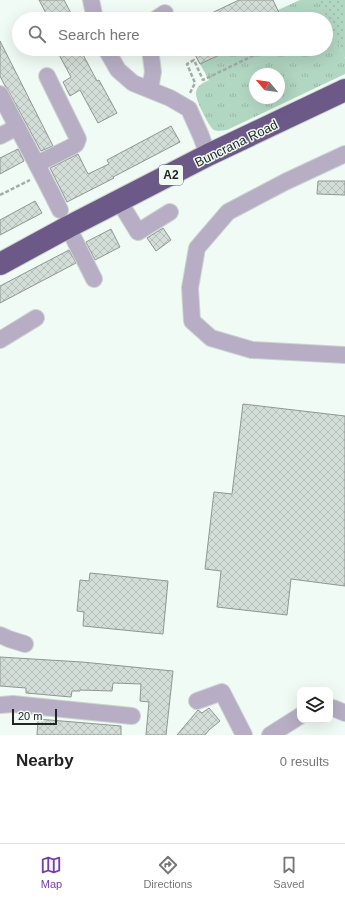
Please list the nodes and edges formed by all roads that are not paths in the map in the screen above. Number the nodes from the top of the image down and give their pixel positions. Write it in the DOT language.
graph roads {
  1 [pos="91,0"];
  2 [pos="94,12"];
  3 [pos="110,56"];
  4 [pos="151,56"];
  5 [pos="47,76"];
  6 [pos="150,89"];
  7 [pos="345,90"];
  8 [pos="0,94"];
  9 [pos="17,127"];
  10 [pos="0,136"];
  11 [pos="345,154"];
  12 [pos="208,156"];
  13 [pos="39,169"];
  14 [pos="119,201"];
  15 [pos="170,212"];
  16 [pos="64,219"];
  17 [pos="0,264"];
  18 [pos="94,279"];
  19 [pos="36,318"];
  20 [pos="0,340"];
  21 [pos="345,354"];
  22 [pos="0,635"];
  23 [pos="25,644"];
  24 [pos="197,701"];
  25 [pos="0,705"];
  26 [pos="333,708"];
  27 [pos="345,713"];
  28 [pos="132,716"];
  29 [pos="297,718"];
  30 [pos="244,735"];
  31 [pos="270,735"];
  1 -- 2 [label="street"];
  3 -- 6 [label="street"];
  4 -- 6 [label="street"];
  5 -- 13 [label="street"];
  6 -- 12 [label="street"];
  7 -- 12 [label="highway, Buncrana Road / A2"];
  8 -- 9 [label="street"];
  9 -- 10 [label="street"];
  9 -- 13 [label="street"];
  11 -- 21 [label="street"];
  12 -- 14 [label="highway, Buncrana Road / A2"];
  13 -- 16 [label="street"];
  14 -- 15 [label="street"];
  14 -- 16 [label="highway, Buncrana Road / A2"];
  16 -- 17 [label="highway, Buncrana Road / A2"];
  16 -- 18 [label="street"];
  19 -- 20 [label="street"];
  22 -- 23 [label="street"];
  24 -- 30 [label="street"];
  25 -- 28 [label="street"];
  26 -- 27 [label="street"];
  29 -- 31 [label="street"];
}
